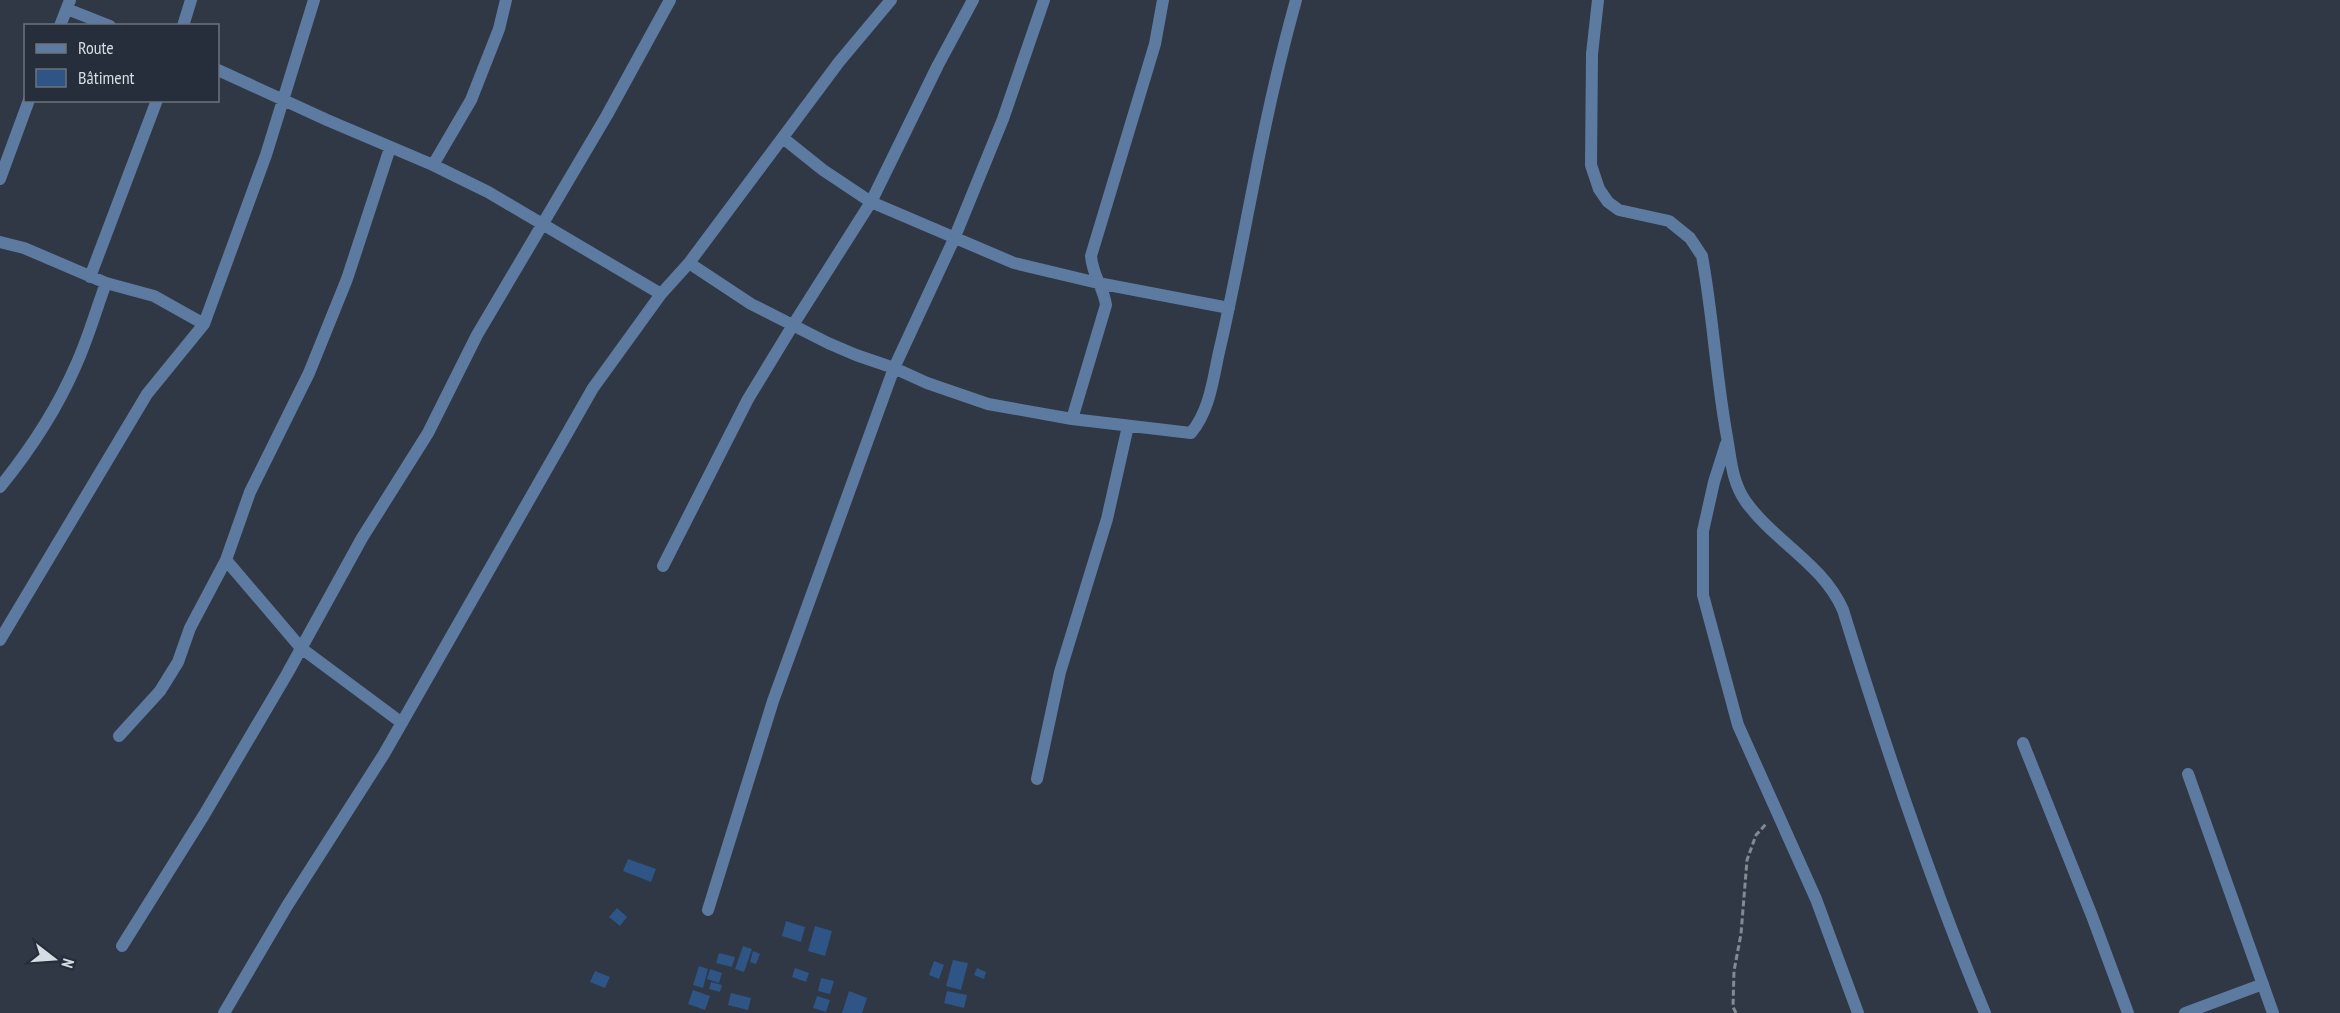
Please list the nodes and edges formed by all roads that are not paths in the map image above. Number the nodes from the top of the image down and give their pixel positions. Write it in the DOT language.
graph roads {
  1 [pos="191,0"];
  2 [pos="314,0"];
  3 [pos="506,0"];
  4 [pos="670,0"];
  5 [pos="891,0"];
  6 [pos="973,0"];
  7 [pos="1044,0"];
  8 [pos="1163,0"];
  9 [pos="1296,0"];
  10 [pos="1598,0"];
  11 [pos="69,4"];
  12 [pos="61,24"];
  13 [pos="106,24"];
  14 [pos="184,24"];
  15 [pos="219,70"];
  16 [pos="283,99"];
  17 [pos="28,102"];
  18 [pos="156,102"];
  19 [pos="783,138"];
  20 [pos="390,147"];
  21 [pos="433,165"];
  22 [pos="0,180"];
  23 [pos="871,202"];
  24 [pos="543,223"];
  25 [pos="954,239"];
  26 [pos="0,242"];
  27 [pos="689,263"];
  28 [pos="90,277"];
  29 [pos="106,283"];
  30 [pos="1098,283"];
  31 [pos="661,294"];
  32 [pos="1229,308"];
  33 [pos="204,324"];
  34 [pos="793,325"];
  35 [pos="894,368"];
  36 [pos="1072,419"];
  37 [pos="1128,426"];
  38 [pos="1727,440"];
  39 [pos="0,487"];
  40 [pos="226,560"];
  41 [pos="663,566"];
  42 [pos="0,640"];
  43 [pos="301,648"];
  44 [pos="402,723"];
  45 [pos="119,736"];
  46 [pos="2023,743"];
  47 [pos="2188,774"];
  48 [pos="1037,779"];
  49 [pos="708,910"];
  50 [pos="122,946"];
  51 [pos="2263,984"];
  52 [pos="224,1013"];
  53 [pos="1858,1013"];
  54 [pos="1985,1013"];
  55 [pos="2128,1013"];
  56 [pos="2185,1013"];
  57 [pos="2273,1013"];
  1 -- 14 [label="street"];
  2 -- 16 [label="street"];
  3 -- 21 [label="street"];
  4 -- 24 [label="street"];
  5 -- 19 [label="street"];
  6 -- 23 [label="street"];
  7 -- 25 [label="street"];
  8 -- 30 [label="street"];
  9 -- 32 [label="street"];
  10 -- 38 [label="street"];
  11 -- 12 [label="street"];
  11 -- 13 [label="street"];
  15 -- 16 [label="street"];
  16 -- 20 [label="street"];
  16 -- 33 [label="street"];
  17 -- 22 [label="street"];
  18 -- 28 [label="street"];
  19 -- 23 [label="street"];
  19 -- 27 [label="street"];
  20 -- 21 [label="street"];
  20 -- 40 [label="street"];
  21 -- 24 [label="street"];
  23 -- 25 [label="street"];
  23 -- 34 [label="street"];
  24 -- 31 [label="street"];
  24 -- 43 [label="street"];
  25 -- 30 [label="street"];
  25 -- 35 [label="street"];
  26 -- 28 [label="street"];
  27 -- 31 [label="street"];
  27 -- 34 [label="street"];
  28 -- 29 [label="street"];
  29 -- 33 [label="street"];
  29 -- 39 [label="street"];
  30 -- 32 [label="street"];
  30 -- 36 [label="street"];
  31 -- 44 [label="street"];
  32 -- 37 [label="street"];
  33 -- 42 [label="street"];
  34 -- 35 [label="street"];
  34 -- 41 [label="street"];
  35 -- 36 [label="street"];
  35 -- 49 [label="street"];
  36 -- 37 [label="street"];
  37 -- 48 [label="street"];
  38 -- 53 [label="street"];
  38 -- 54 [label="street"];
  40 -- 43 [label="street"];
  40 -- 45 [label="street"];
  43 -- 44 [label="street"];
  43 -- 50 [label="street"];
  44 -- 52 [label="street"];
  46 -- 55 [label="street"];
  47 -- 51 [label="street"];
  51 -- 56 [label="street"];
  51 -- 57 [label="street"];
}
